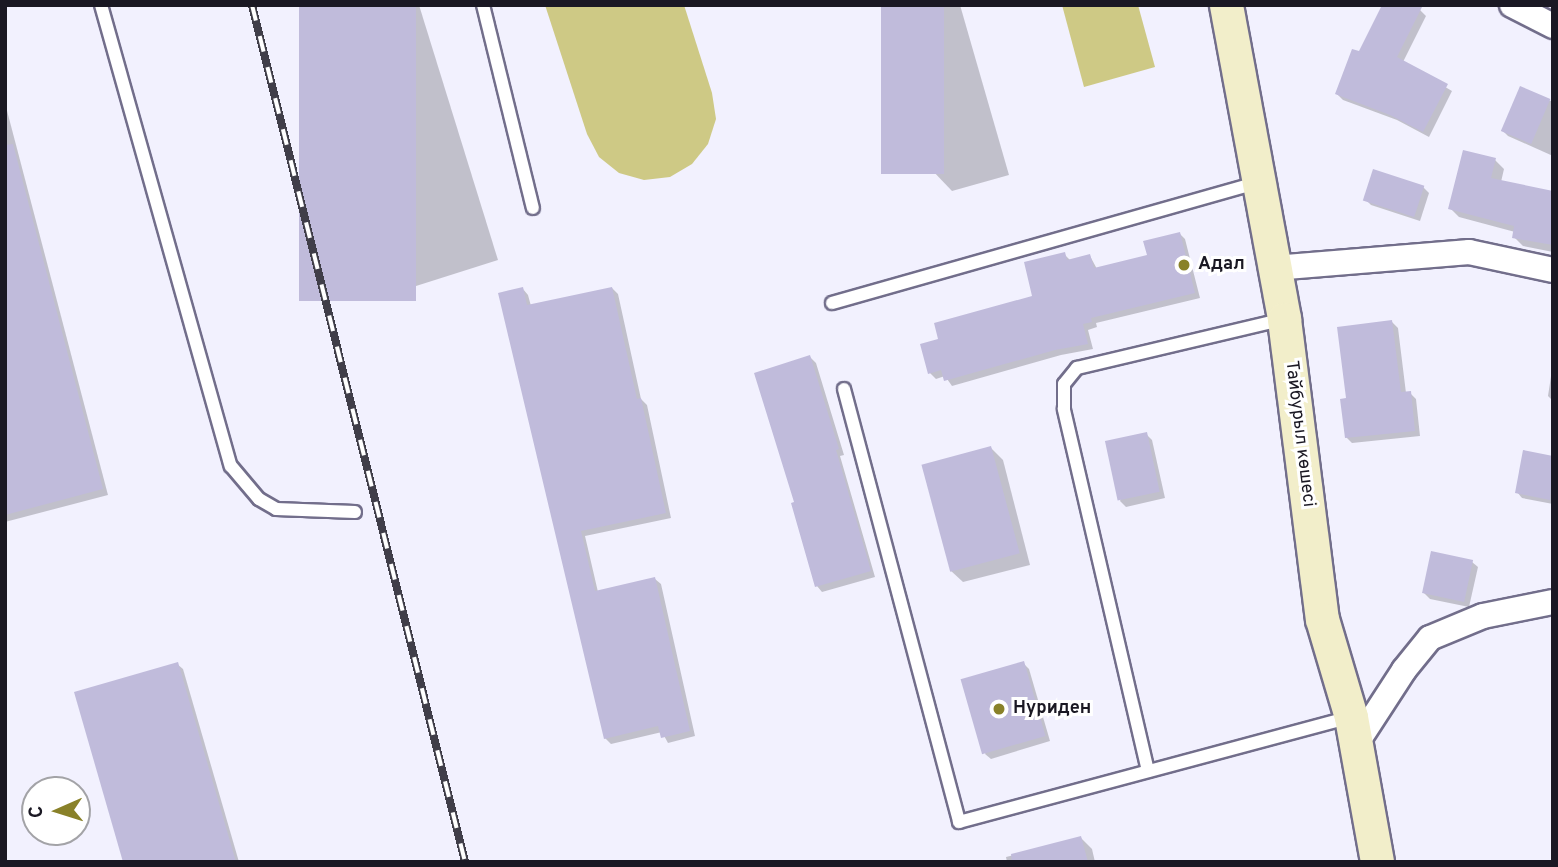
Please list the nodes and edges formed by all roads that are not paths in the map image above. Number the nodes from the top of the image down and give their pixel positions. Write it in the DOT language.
graph roads {
  1 [pos="101,5"];
  2 [pos="483,5"];
  3 [pos="1226,5"];
  4 [pos="1512,5"];
  5 [pos="1553,26"];
  6 [pos="1259,182"];
  7 [pos="533,208"];
  8 [pos="1274,268"];
  9 [pos="1553,270"];
  10 [pos="832,303"];
  11 [pos="1284,319"];
  12 [pos="844,389"];
  13 [pos="355,512"];
  14 [pos="1553,602"];
  15 [pos="1353,730"];
  16 [pos="1148,771"];
  17 [pos="1377,862"];
  1 -- 13 [label="lane"];
  2 -- 7 [label="lane"];
  3 -- 6 [label="main road, Тайбурыл көшесі"];
  4 -- 5 [label="street"];
  6 -- 8 [label="main road, Тайбурыл көшесі"];
  6 -- 10 [label="lane"];
  8 -- 9 [label="street"];
  8 -- 11 [label="main road, Тайбурыл көшесі"];
  11 -- 15 [label="main road, Тайбурыл көшесі"];
  11 -- 16 [label="lane"];
  12 -- 16 [label="lane"];
  14 -- 15 [label="street"];
  15 -- 16 [label="lane"];
  15 -- 17 [label="main road, Тайбурыл көшесі"];
}
